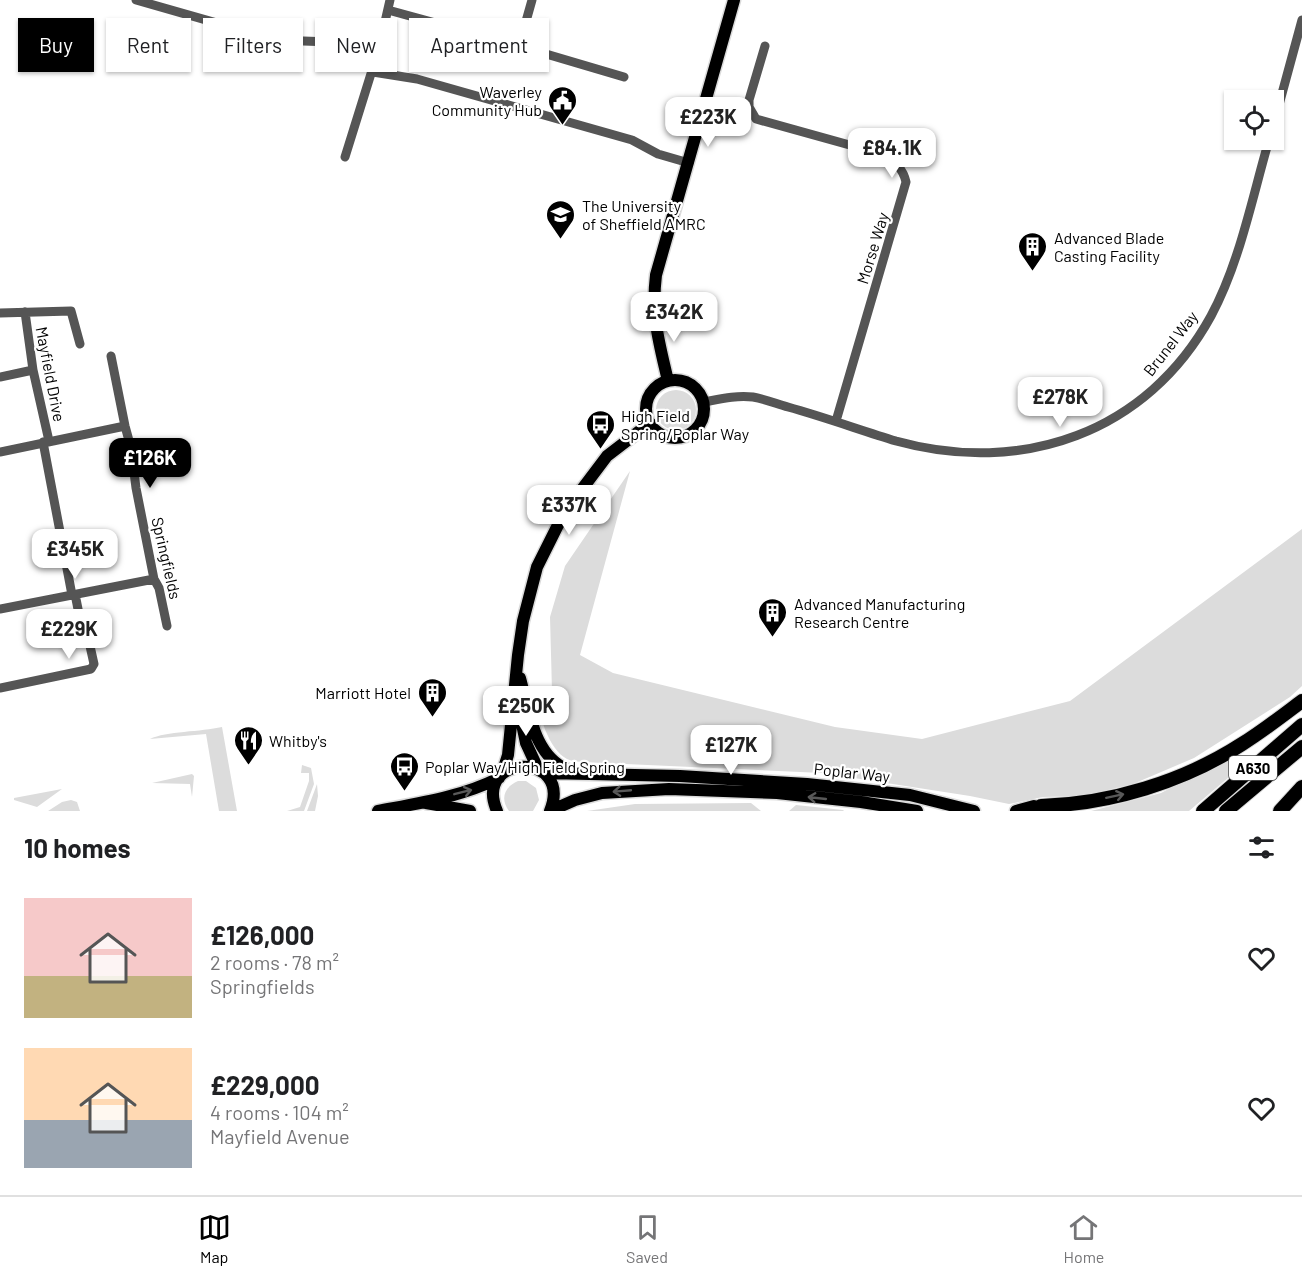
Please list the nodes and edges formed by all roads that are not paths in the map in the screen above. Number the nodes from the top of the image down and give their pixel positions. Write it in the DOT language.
graph roads {
  1 [pos="136,0"];
  2 [pos="390,0"];
  3 [pos="532,0"];
  4 [pos="734,0"];
  5 [pos="388,10"];
  6 [pos="386,18"];
  7 [pos="418,18"];
  8 [pos="527,18"];
  9 [pos="1302,20"];
  10 [pos="315,41"];
  11 [pos="765,46"];
  12 [pos="549,54"];
  13 [pos="373,72"];
  14 [pos="624,77"];
  15 [pos="1283,90"];
  16 [pos="1266,150"];
  17 [pos="345,157"];
  18 [pos="689,163"];
  19 [pos="25,312"];
  20 [pos="0,313"];
  21 [pos="80,344"];
  22 [pos="111,356"];
  23 [pos="33,370"];
  24 [pos="0,377"];
  25 [pos="668,381"];
  26 [pos="704,402"];
  27 [pos="836,420"];
  28 [pos="650,423"];
  29 [pos="125,426"];
  30 [pos="46,442"];
  31 [pos="0,452"];
  32 [pos="154,579"];
  33 [pos="74,594"];
  34 [pos="0,609"];
  35 [pos="167,626"];
  36 [pos="517,665"];
  37 [pos="0,688"];
  38 [pos="516,692"];
  39 [pos="1302,701"];
  40 [pos="1302,726"];
  41 [pos="1302,747"];
  42 [pos="541,771"];
  43 [pos="581,774"];
  44 [pos="501,776"];
  45 [pos="1302,787"];
  46 [pos="425,803"];
  47 [pos="1046,809"];
  48 [pos="378,811"];
  49 [pos="470,811"];
  50 [pos="497,811"];
  51 [pos="550,811"];
  52 [pos="917,811"];
  53 [pos="974,811"];
  54 [pos="1016,811"];
  55 [pos="1203,811"];
  56 [pos="1226,811"];
  57 [pos="1280,811"];
  1 -- 10 [label="street"];
  2 -- 5 [label="street"];
  3 -- 8 [label="street"];
  4 -- 18 [label="main road"];
  5 -- 6 [label="street"];
  5 -- 7 [label="street"];
  9 -- 15 [label="street"];
  11 -- 27 [label="street, Morse Way"];
  12 -- 14 [label="street"];
  13 -- 17 [label="street"];
  13 -- 18 [label="street"];
  16 -- 27 [label="street, Brunel Way"];
  18 -- 25 [label="main road"];
  19 -- 20 [label="street"];
  19 -- 21 [label="street"];
  19 -- 23 [label="street, Mayfield Drive"];
  22 -- 29 [label="street, Springfields"];
  23 -- 24 [label="street"];
  23 -- 30 [label="street, Mayfield Drive"];
  25 -- 26 [label="main road"];
  25 -- 28 [label="main road"];
  26 -- 27 [label="street, Brunel Way"];
  26 -- 28 [label="main road"];
  28 -- 36 [label="main road"];
  29 -- 30 [label="street"];
  29 -- 32 [label="street, Springfields"];
  30 -- 31 [label="street"];
  30 -- 33 [label="street, Mayfield Drive"];
  32 -- 33 [label="street"];
  32 -- 35 [label="street, Springfields"];
  33 -- 34 [label="street"];
  33 -- 37 [label="street, Mayfield Drive"];
  36 -- 38 [label="main road"];
  36 -- 43 [label="main road"];
  38 -- 42 [label="main road"];
  38 -- 44 [label="main road"];
  47 -- 39 [label="highway, one-way"];
  40 -- 55 [label="highway, A630"];
  41 -- 56 [label="highway, A630"];
  42 -- 43 [label="main road, Poplar Way"];
  42 -- 44 [label="main road, Poplar Way"];
  42 -- 51 [label="main road, Poplar Way"];
  43 -- 53 [label="main road, Poplar Way"];
  46 -- 44 [label="main road, Poplar Way, one-way"];
  44 -- 50 [label="main road"];
  45 -- 57 [label="highway"];
  46 -- 48 [label="main road, Poplar Way"];
  46 -- 49 [label="main road, Poplar Way"];
  47 -- 54 [label="main road"];
  52 -- 51 [label="main road, Poplar Way, one-way"];
}
